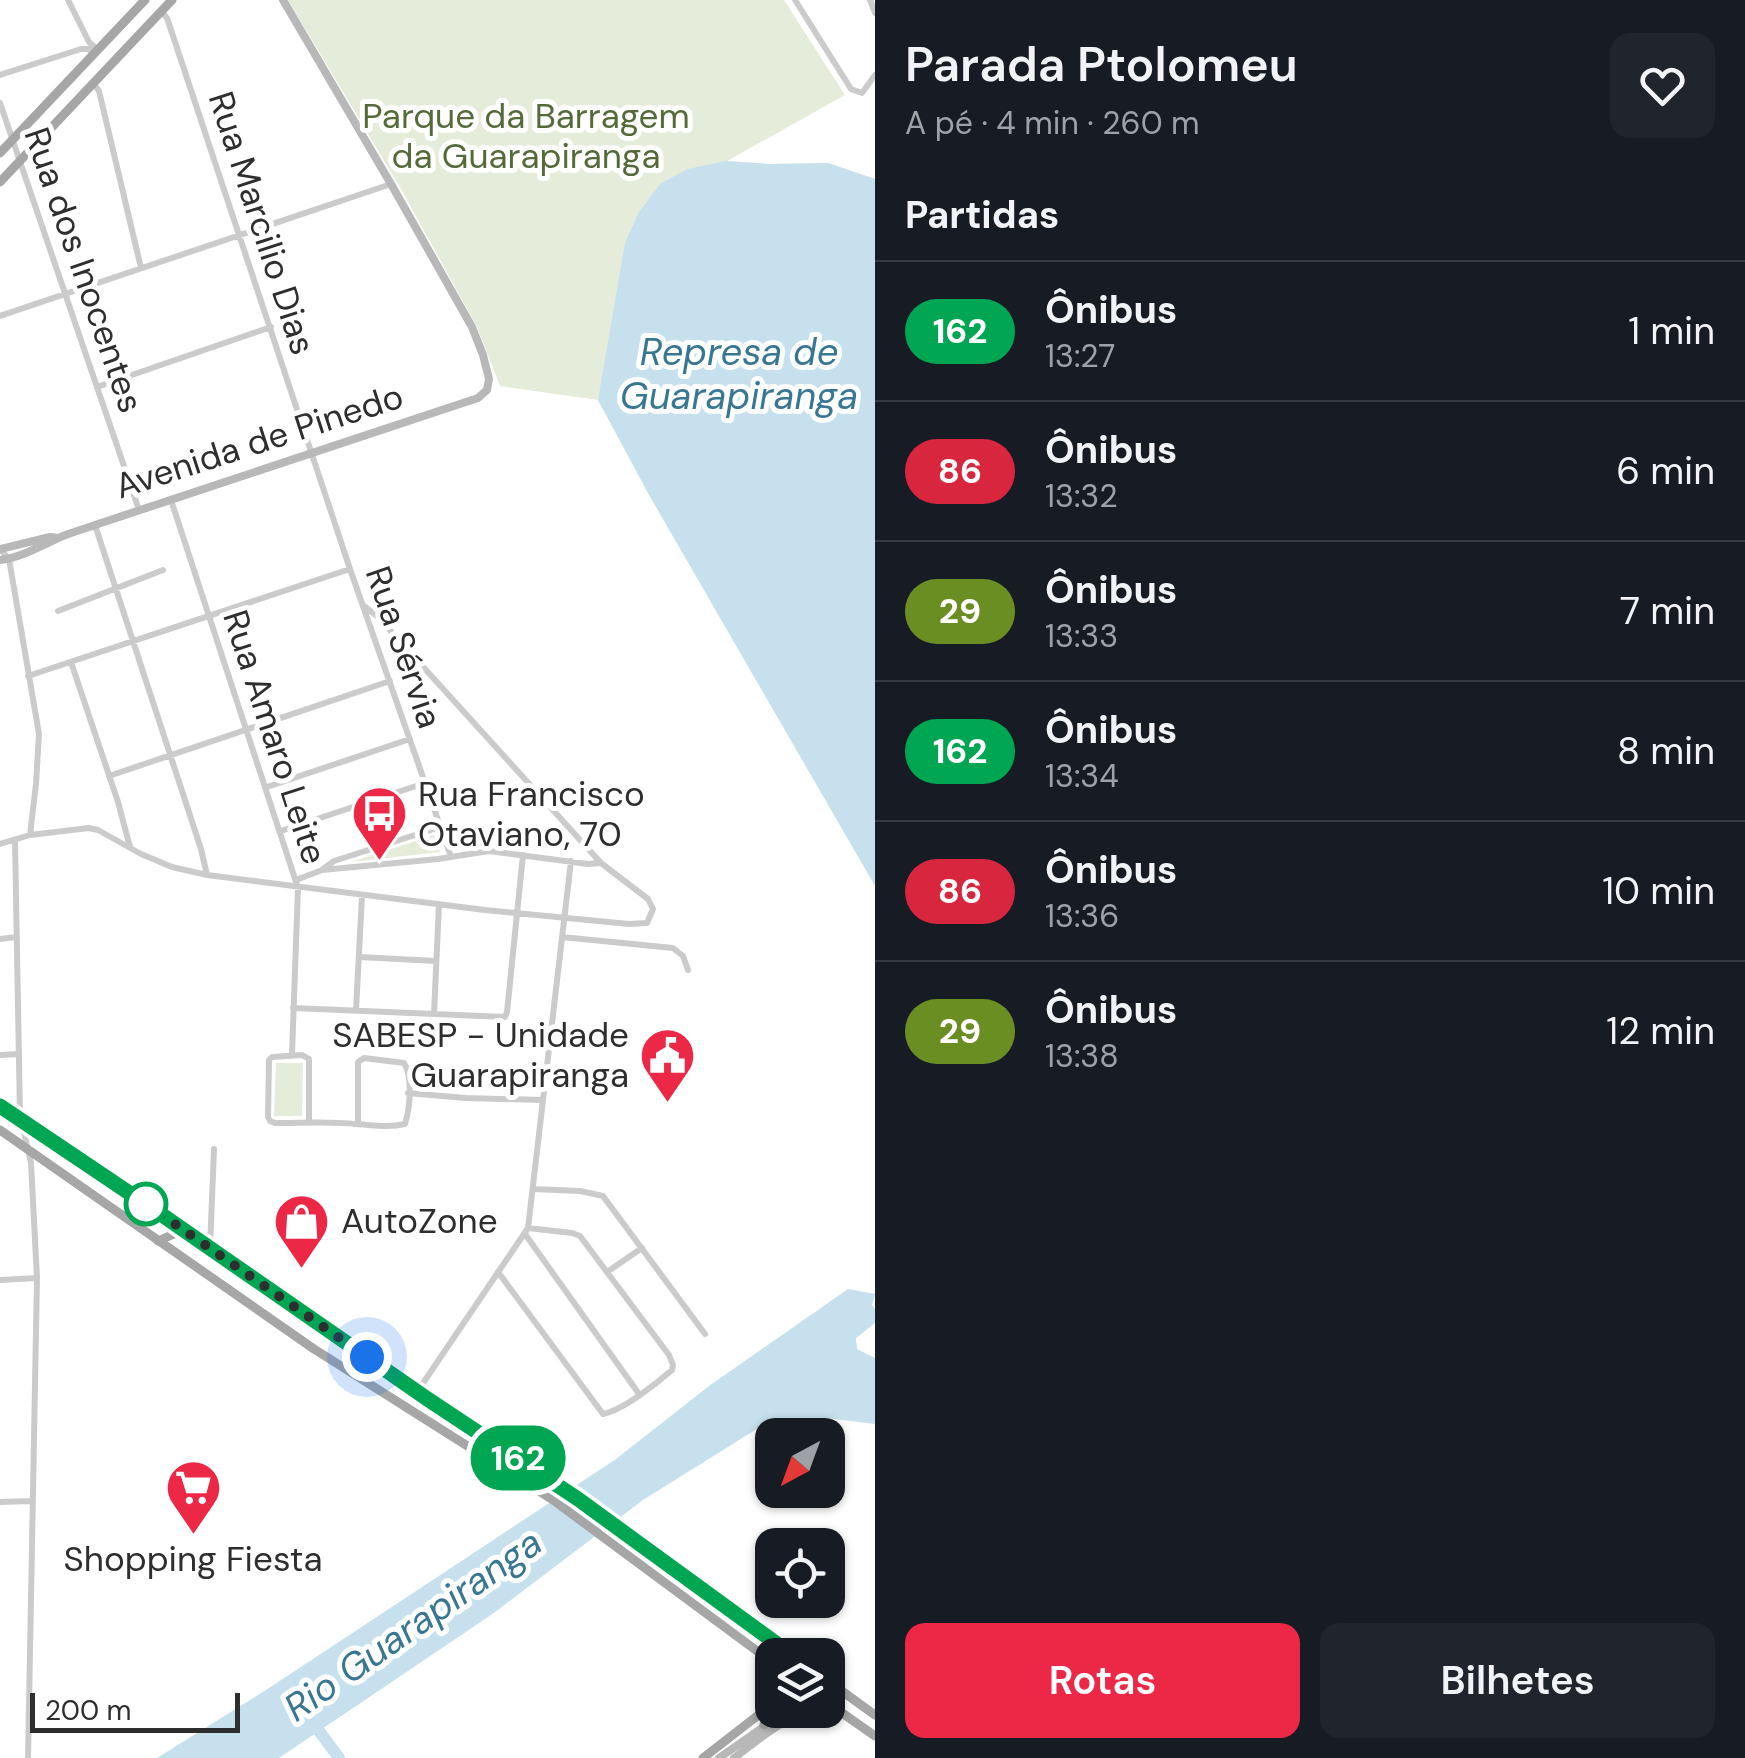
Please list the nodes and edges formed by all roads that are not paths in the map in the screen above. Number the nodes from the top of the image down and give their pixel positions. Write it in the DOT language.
graph roads {
  1 [pos="68,0"];
  2 [pos="145,0"];
  3 [pos="172,0"];
  4 [pos="282,0"];
  5 [pos="796,0"];
  6 [pos="870,0"];
  7 [pos="162,11"];
  8 [pos="875,13"];
  9 [pos="96,52"];
  10 [pos="0,75"];
  11 [pos="875,75"];
  12 [pos="93,83"];
  13 [pos="0,103"];
  14 [pos="13,139"];
  15 [pos="0,153"];
  16 [pos="20,161"];
  17 [pos="0,182"];
  18 [pos="392,184"];
  19 [pos="240,234"];
  20 [pos="141,268"];
  21 [pos="64,294"];
  22 [pos="0,316"];
  23 [pos="271,327"];
  24 [pos="97,387"];
  25 [pos="312,454"];
  26 [pos="171,500"];
  27 [pos="139,510"];
  28 [pos="94,525"];
  29 [pos="58,538"];
  30 [pos="0,549"];
  31 [pos="5,560"];
  32 [pos="350,569"];
  33 [pos="163,570"];
  34 [pos="116,588"];
  35 [pos="364,606"];
  36 [pos="58,611"];
  37 [pos="210,616"];
  38 [pos="133,641"];
  39 [pos="71,662"];
  40 [pos="28,676"];
  41 [pos="390,681"];
  42 [pos="247,728"];
  43 [pos="410,739"];
  44 [pos="170,754"];
  45 [pos="109,776"];
  46 [pos="425,783"];
  47 [pos="267,787"];
  48 [pos="440,827"];
  49 [pos="281,831"];
  50 [pos="30,835"];
  51 [pos="16,841"];
  52 [pos="0,844"];
  53 [pos="130,847"];
  54 [pos="523,855"];
  55 [pos="451,857"];
  56 [pos="571,861"];
  57 [pos="601,863"];
  58 [pos="322,870"];
  59 [pos="207,875"];
  60 [pos="297,884"];
  61 [pos="362,896"];
  62 [pos="439,904"];
  63 [pos="517,913"];
  64 [pos="565,916"];
  65 [pos="562,937"];
  66 [pos="17,938"];
  67 [pos="0,939"];
  68 [pos="359,957"];
  69 [pos="436,961"];
  70 [pos="688,970"];
  71 [pos="294,1008"];
  72 [pos="356,1010"];
  73 [pos="434,1014"];
  74 [pos="19,1054"];
  75 [pos="292,1054"];
  76 [pos="0,1055"];
  77 [pos="408,1092"];
  78 [pos="543,1100"];
  79 [pos="0,1106"];
  80 [pos="20,1120"];
  81 [pos="309,1123"];
  82 [pos="358,1124"];
  83 [pos="0,1130"];
  84 [pos="214,1149"];
  85 [pos="29,1152"];
  86 [pos="533,1188"];
  87 [pos="183,1230"];
  88 [pos="527,1231"];
  89 [pos="158,1242"];
  90 [pos="642,1248"];
  91 [pos="210,1250"];
  92 [pos="498,1272"];
  93 [pos="607,1272"];
  94 [pos="36,1278"];
  95 [pos="0,1280"];
  96 [pos="704,1334"];
  97 [pos="417,1392"];
  98 [pos="382,1393"];
  99 [pos="639,1394"];
  100 [pos="31,1501"];
  101 [pos="0,1502"];
  102 [pos="764,1638"];
  103 [pos="755,1649"];
  104 [pos="845,1694"];
  105 [pos="875,1715"];
  106 [pos="845,1716"];
  107 [pos="755,1717"];
  108 [pos="760,1728"];
  109 [pos="777,1728"];
  110 [pos="875,1736"];
  111 [pos="28,1758"];
  112 [pos="703,1758"];
  113 [pos="720,1758"];
  114 [pos="734,1758"];
  1 -- 9 [label="street"];
  2 -- 9 [label="main road"];
  3 -- 7 [label="main road"];
  4 -- 18 [label="street"];
  5 -- 11 [label="street"];
  6 -- 8 [label="street"];
  7 -- 12 [label="main road"];
  7 -- 19 [label="street, Rua Marcilio Dias"];
  9 -- 10 [label="street"];
  9 -- 14 [label="main road"];
  12 -- 16 [label="main road"];
  12 -- 20 [label="street"];
  13 -- 14 [label="street, Rua dos Inocentes"];
  14 -- 15 [label="main road"];
  14 -- 16 [label="street, Rua dos Inocentes"];
  16 -- 17 [label="main road"];
  16 -- 21 [label="street, Rua dos Inocentes"];
  18 -- 19 [label="street"];
  18 -- 25 [label="street, Avenida de Pinedo"];
  19 -- 20 [label="street"];
  19 -- 23 [label="street, Rua Marcilio Dias"];
  20 -- 21 [label="street"];
  21 -- 22 [label="street"];
  21 -- 24 [label="street, Rua dos Inocentes"];
  23 -- 24 [label="street"];
  23 -- 25 [label="street, Rua Marcilio Dias"];
  24 -- 27 [label="street, Rua dos Inocentes"];
  25 -- 26 [label="street, Avenida de Pinedo"];
  25 -- 32 [label="street, Rua Sérvia"];
  26 -- 27 [label="street, Avenida de Pinedo"];
  26 -- 37 [label="street, Rua Amaro Leite"];
  27 -- 28 [label="street, Avenida de Pinedo"];
  28 -- 29 [label="street, Avenida de Pinedo"];
  28 -- 34 [label="street"];
  29 -- 30 [label="street, Avenida de Pinedo"];
  29 -- 31 [label="street, Avenida de Pinedo"];
  30 -- 31 [label="street"];
  31 -- 40 [label="street"];
  32 -- 35 [label="street, Rua Sérvia"];
  32 -- 37 [label="street"];
  33 -- 34 [label="street"];
  34 -- 36 [label="street"];
  34 -- 38 [label="street"];
  35 -- 41 [label="street, Rua Sérvia"];
  35 -- 57 [label="street"];
  37 -- 38 [label="street"];
  37 -- 42 [label="street, Rua Amaro Leite"];
  38 -- 39 [label="street"];
  38 -- 44 [label="street"];
  39 -- 40 [label="street"];
  39 -- 45 [label="street"];
  40 -- 50 [label="street"];
  41 -- 42 [label="street"];
  41 -- 43 [label="street, Rua Sérvia"];
  42 -- 44 [label="street"];
  42 -- 47 [label="street, Rua Amaro Leite"];
  43 -- 46 [label="street, Rua Sérvia"];
  43 -- 47 [label="street"];
  44 -- 45 [label="street"];
  44 -- 59 [label="street"];
  45 -- 53 [label="street"];
  46 -- 48 [label="street, Rua Sérvia"];
  46 -- 49 [label="street"];
  47 -- 49 [label="street, Rua Amaro Leite"];
  48 -- 55 [label="street, Rua Sérvia"];
  48 -- 58 [label="street"];
  49 -- 60 [label="street, Rua Amaro Leite"];
  50 -- 51 [label="street"];
  50 -- 53 [label="street"];
  51 -- 52 [label="street"];
  51 -- 66 [label="street"];
  53 -- 59 [label="street"];
  54 -- 55 [label="street"];
  54 -- 56 [label="street"];
  54 -- 63 [label="street"];
  55 -- 58 [label="street"];
  56 -- 57 [label="street"];
  56 -- 64 [label="street"];
  57 -- 64 [label="street"];
  58 -- 60 [label="street"];
  59 -- 60 [label="street"];
  60 -- 61 [label="street"];
  60 -- 71 [label="street, Rua Amaro Leite"];
  61 -- 62 [label="street"];
  61 -- 68 [label="street"];
  62 -- 63 [label="street"];
  62 -- 69 [label="street"];
  63 -- 64 [label="street"];
  63 -- 73 [label="street"];
  64 -- 65 [label="street"];
  65 -- 70 [label="street"];
  65 -- 78 [label="street"];
  66 -- 67 [label="street"];
  66 -- 74 [label="street"];
  68 -- 69 [label="street"];
  68 -- 72 [label="street"];
  69 -- 73 [label="street"];
  71 -- 72 [label="street"];
  71 -- 75 [label="street, Rua Amaro Leite"];
  72 -- 73 [label="street"];
  74 -- 76 [label="street"];
  74 -- 80 [label="street"];
  75 -- 81 [label="street"];
  75 -- 81 [label="street"];
  77 -- 78 [label="street"];
  77 -- 82 [label="street"];
  77 -- 82 [label="street"];
  78 -- 86 [label="street"];
  79 -- 80 [label="main road"];
  80 -- 85 [label="street"];
  80 -- 87 [label="main road"];
  81 -- 82 [label="street"];
  83 -- 85 [label="main road"];
  84 -- 91 [label="street"];
  85 -- 89 [label="main road"];
  85 -- 94 [label="street"];
  86 -- 88 [label="street"];
  86 -- 90 [label="street"];
  87 -- 89 [label="main road"];
  87 -- 91 [label="main road"];
  88 -- 92 [label="street"];
  88 -- 93 [label="street"];
  88 -- 99 [label="street"];
  89 -- 98 [label="main road"];
  90 -- 93 [label="street"];
  90 -- 96 [label="street"];
  91 -- 97 [label="main road"];
  92 -- 97 [label="street"];
  92 -- 99 [label="street"];
  93 -- 99 [label="street"];
  94 -- 95 [label="street"];
  94 -- 100 [label="street"];
  97 -- 98 [label="main road"];
  97 -- 102 [label="main road"];
  98 -- 103 [label="main road"];
  100 -- 101 [label="street"];
  100 -- 111 [label="street"];
  104 -- 105 [label="main road"];
  106 -- 110 [label="main road"];
  107 -- 112 [label="main road"];
  108 -- 113 [label="street"];
  109 -- 114 [label="street"];
}
